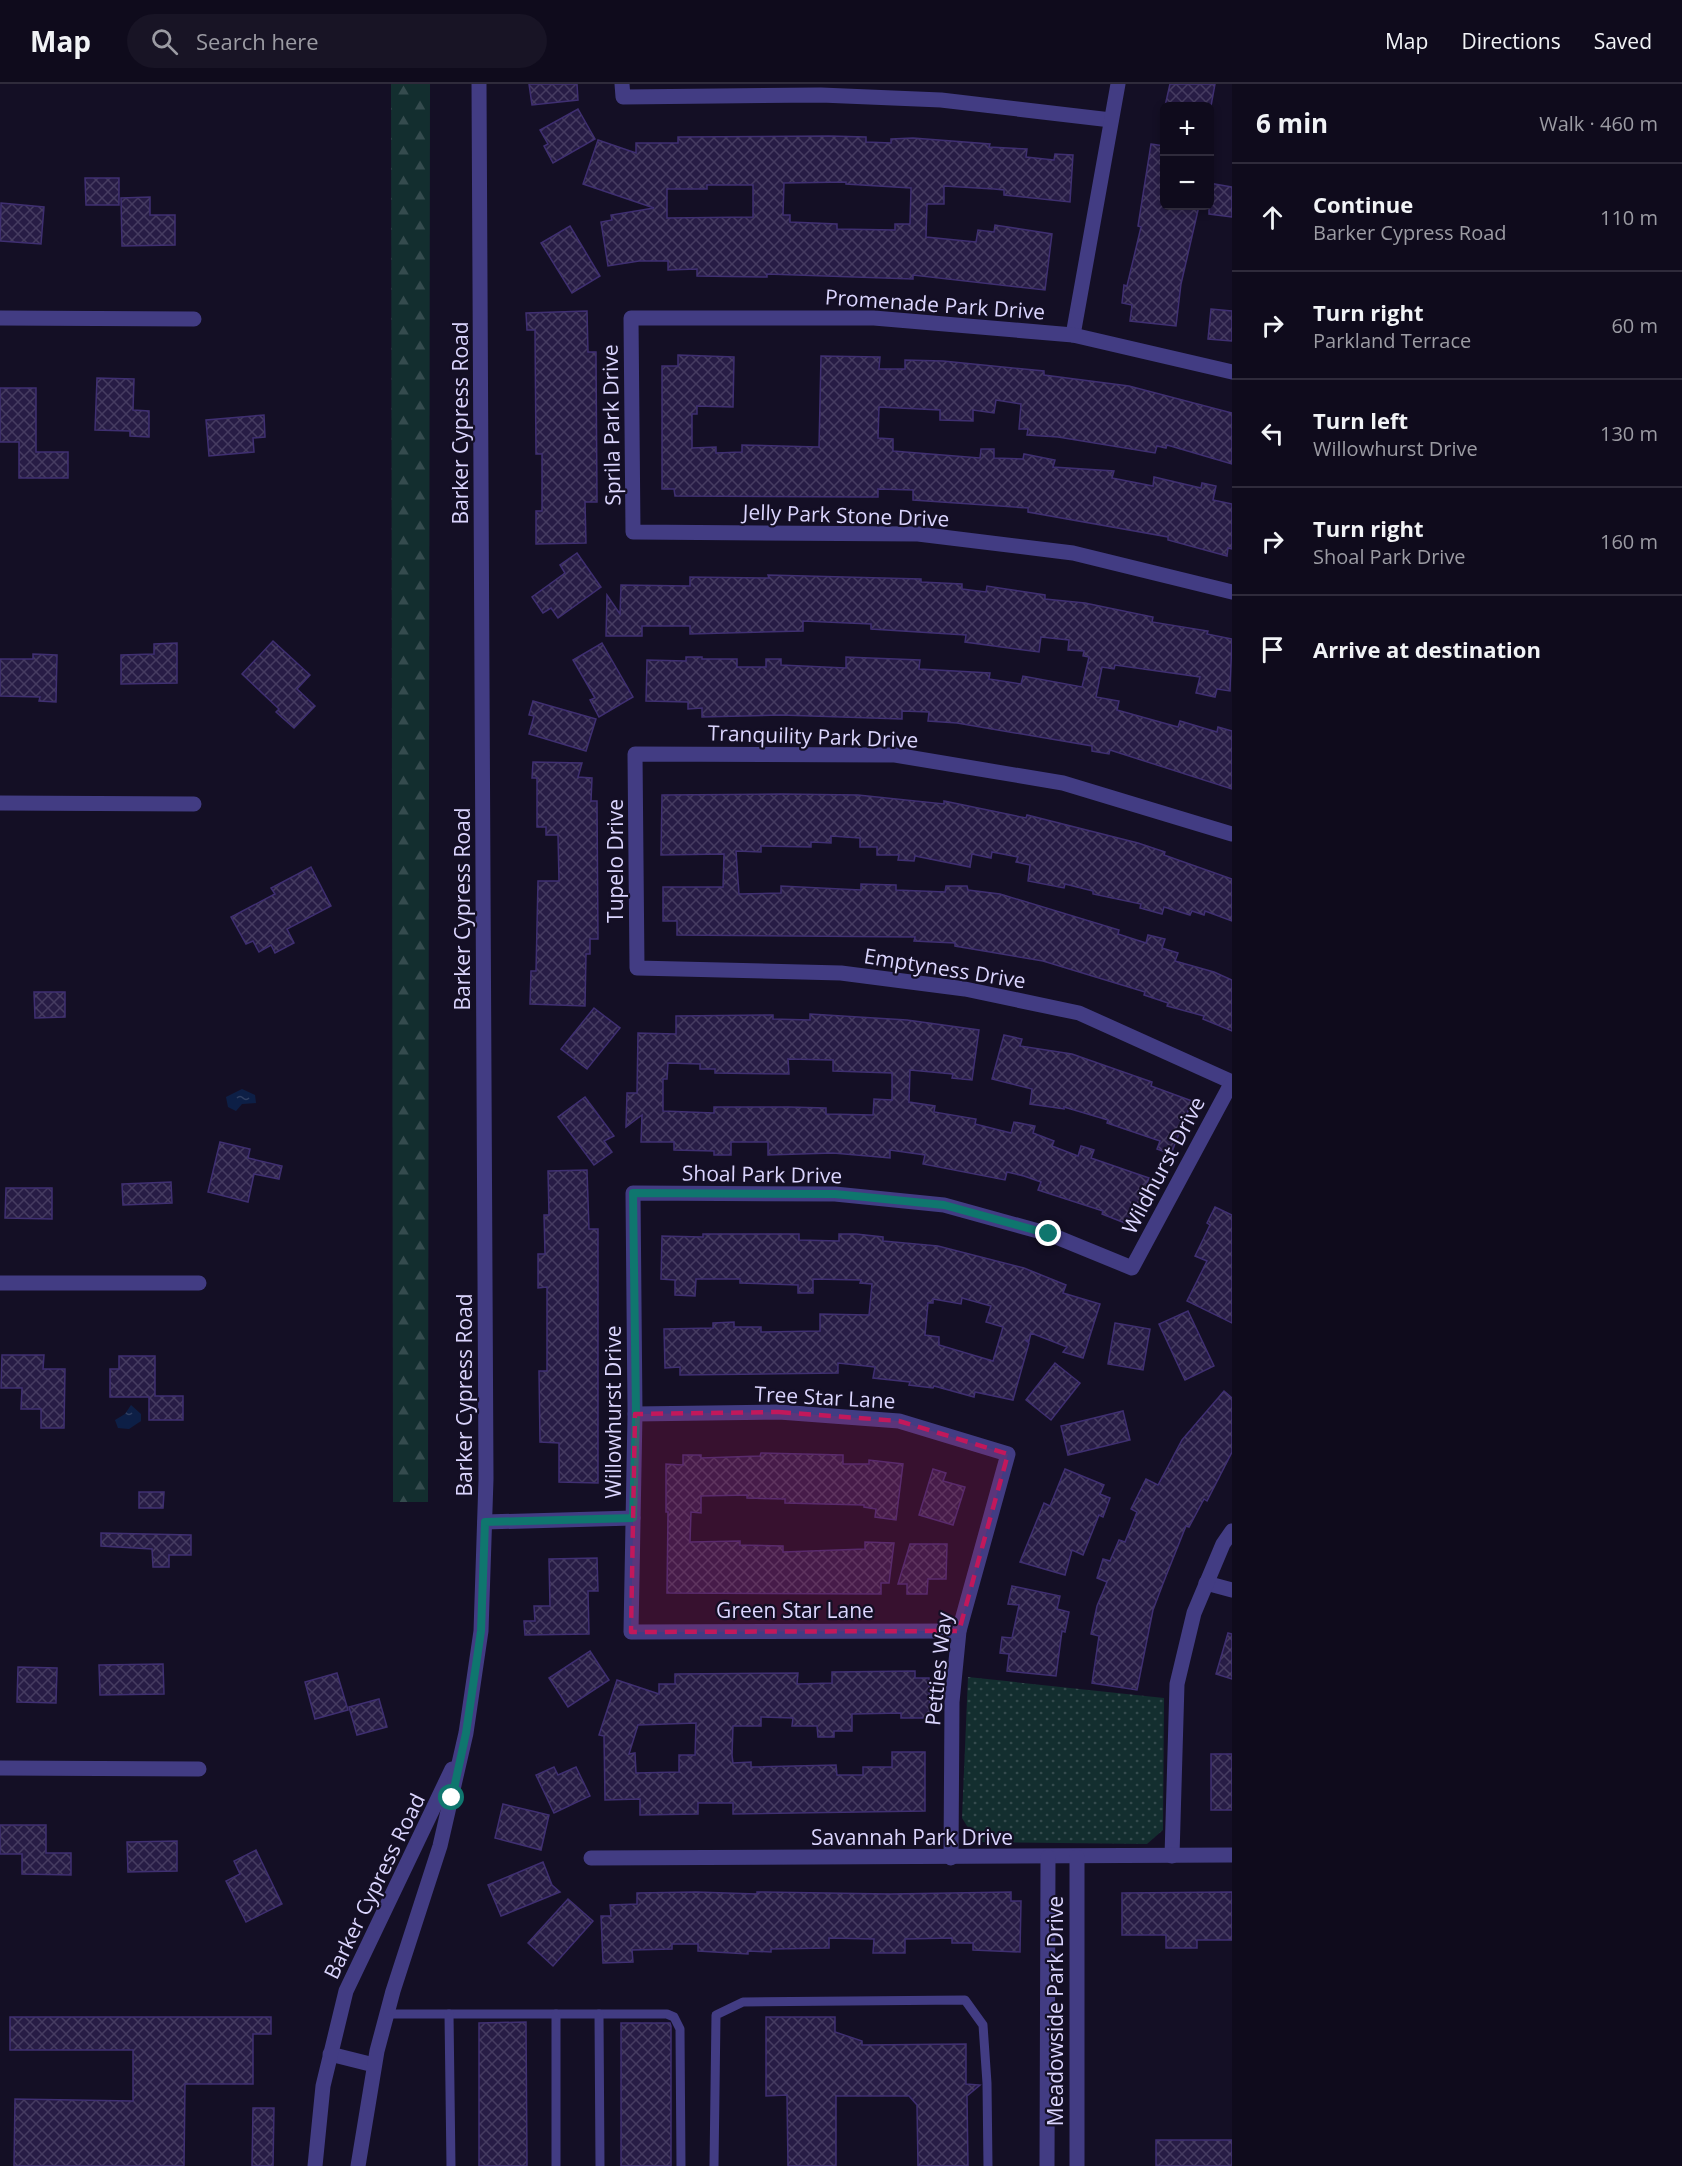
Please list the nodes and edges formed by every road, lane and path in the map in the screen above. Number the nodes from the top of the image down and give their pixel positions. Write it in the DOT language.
graph roads {
  1 [pos="479,84"];
  2 [pos="1118,84"];
  3 [pos="623,90"];
  4 [pos="1111,120"];
  5 [pos="0,318"];
  6 [pos="631,318"];
  7 [pos="194,319"];
  8 [pos="1073,335"];
  9 [pos="1232,372"];
  10 [pos="633,532"];
  11 [pos="1232,592"];
  12 [pos="636,754"];
  13 [pos="0,803"];
  14 [pos="195,804"];
  15 [pos="1232,834"];
  16 [pos="637,968"];
  17 [pos="1232,1082"];
  18 [pos="633,1193"];
  19 [pos="1132,1269"];
  20 [pos="0,1282"];
  21 [pos="199,1283"];
  22 [pos="636,1414"];
  23 [pos="1008,1454"];
  24 [pos="633,1518"];
  25 [pos="485,1522"];
  26 [pos="1232,1531"];
  27 [pos="1206,1583"];
  28 [pos="1232,1590"];
  29 [pos="959,1631"];
  30 [pos="631,1632"];
  31 [pos="466,1733"];
  32 [pos="0,1768"];
  33 [pos="199,1769"];
  34 [pos="1232,1855"];
  35 [pos="1172,1856"];
  36 [pos="1048,1857"];
  37 [pos="1077,1857"];
  38 [pos="591,1858"];
  39 [pos="951,1858"];
  40 [pos="387,2014"];
  41 [pos="449,2014"];
  42 [pos="556,2014"];
  43 [pos="600,2014"];
  44 [pos="330,2054"];
  45 [pos="374,2065"];
  46 [pos="1076,2097"];
  47 [pos="1047,2099"];
  48 [pos="315,2166"];
  49 [pos="358,2166"];
  50 [pos="451,2166"];
  51 [pos="556,2166"];
  52 [pos="600,2166"];
  53 [pos="681,2166"];
  54 [pos="714,2166"];
  55 [pos="988,2166"];
  56 [pos="1047,2166"];
  57 [pos="1077,2166"];
  1 -- 25 [label="street, Barker Cypress Road"];
  2 -- 4 [label="street"];
  3 -- 4 [label="street"];
  4 -- 8 [label="street"];
  5 -- 7 [label="street"];
  6 -- 8 [label="street, Promenade Park Drive"];
  6 -- 10 [label="street, Sprila Park Drive"];
  8 -- 9 [label="street, Promenade Park Drive"];
  10 -- 11 [label="street, Jelly Park Stone Drive"];
  12 -- 15 [label="street, Tranquility Park Drive"];
  12 -- 16 [label="street, Tupelo Drive"];
  13 -- 14 [label="street"];
  16 -- 17 [label="street, Emptyness Drive"];
  17 -- 19 [label="street, Wildhurst Drive"];
  18 -- 19 [label="street, Shoal Park Drive"];
  18 -- 22 [label="street, Willowhurst Drive"];
  20 -- 21 [label="street"];
  22 -- 23 [label="street, Tree Star Lane"];
  22 -- 24 [label="street, Willowhurst Drive"];
  23 -- 29 [label="street, Petties Way"];
  24 -- 25 [label="street"];
  24 -- 30 [label="street, Willowhurst Drive"];
  25 -- 31 [label="street, Barker Cypress Road"];
  26 -- 27 [label="street"];
  27 -- 28 [label="street"];
  27 -- 35 [label="street"];
  29 -- 30 [label="street, Green Star Lane"];
  29 -- 39 [label="street, Petties Way"];
  31 -- 40 [label="street, Barker Cypress Road"];
  31 -- 44 [label="street, Barker Cypress Road"];
  32 -- 33 [label="street"];
  34 -- 35 [label="street, Savannah Park Drive"];
  35 -- 37 [label="street, Savannah Park Drive"];
  36 -- 37 [label="street, Savannah Park Drive"];
  36 -- 39 [label="street, Savannah Park Drive"];
  36 -- 47 [label="street, Meadowside Park Drive"];
  37 -- 46 [label="street, Meadowside Park Drive"];
  38 -- 39 [label="street, Savannah Park Drive"];
  40 -- 41 [label="lane"];
  40 -- 45 [label="street, Barker Cypress Road"];
  41 -- 42 [label="lane"];
  41 -- 50 [label="lane"];
  42 -- 43 [label="lane"];
  42 -- 51 [label="lane"];
  43 -- 52 [label="lane"];
  43 -- 53 [label="lane"];
  44 -- 45 [label="street"];
  44 -- 48 [label="street, Barker Cypress Road"];
  45 -- 49 [label="street, Barker Cypress Road"];
  46 -- 47 [label="street"];
  46 -- 57 [label="street, Meadowside Park Drive"];
  47 -- 56 [label="street, Meadowside Park Drive"];
  54 -- 55 [label="lane"];
}
